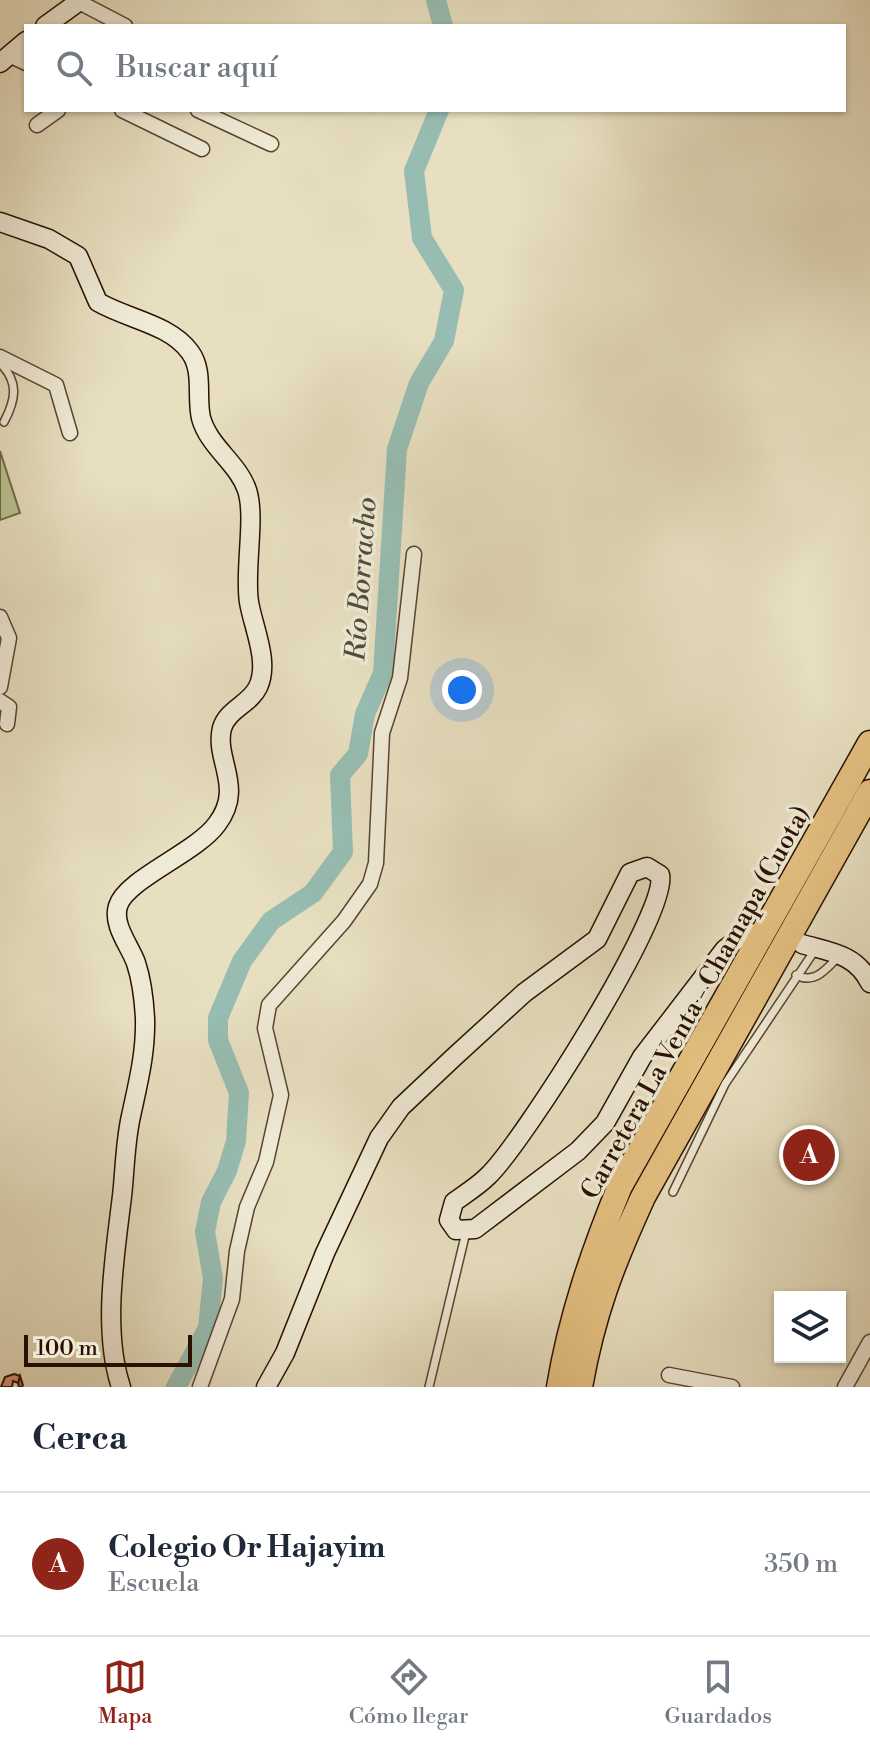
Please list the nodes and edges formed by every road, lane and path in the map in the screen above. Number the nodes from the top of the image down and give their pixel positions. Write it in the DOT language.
graph roads {
  1 [pos="80,1"];
  2 [pos="48,24"];
  3 [pos="121,24"];
  4 [pos="24,44"];
  5 [pos="12,60"];
  6 [pos="55,112"];
  7 [pos="126,112"];
  8 [pos="202,112"];
  9 [pos="37,125"];
  10 [pos="271,144"];
  11 [pos="202,149"];
  12 [pos="0,222"];
  13 [pos="0,360"];
  14 [pos="4,422"];
  15 [pos="70,433"];
  16 [pos="414,554"];
  17 [pos="0,617"];
  18 [pos="0,687"];
  19 [pos="0,701"];
  20 [pos="7,724"];
  21 [pos="870,743"];
  22 [pos="870,792"];
  23 [pos="758,933"];
  24 [pos="809,946"];
  25 [pos="841,954"];
  26 [pos="796,975"];
  27 [pos="870,983"];
  28 [pos="673,1192"];
  29 [pos="466,1232"];
  30 [pos="870,1342"];
  31 [pos="669,1375"];
  32 [pos="120,1386"];
  33 [pos="200,1387"];
  34 [pos="266,1387"];
  35 [pos="429,1387"];
  36 [pos="559,1387"];
  37 [pos="580,1387"];
  38 [pos="732,1387"];
  39 [pos="845,1387"];
  1 -- 2 [label="main road"];
  1 -- 3 [label="street"];
  4 -- 5 [label="main road"];
  6 -- 9 [label="street"];
  7 -- 11 [label="street"];
  8 -- 10 [label="street"];
  12 -- 32 [label="main road"];
  13 -- 14 [label="lane"];
  13 -- 15 [label="street"];
  16 -- 33 [label="street"];
  17 -- 18 [label="street"];
  19 -- 20 [label="street"];
  21 -- 36 [label="highway, Carretera La Venta - Chamapa (Cuota)"];
  22 -- 37 [label="highway, Carretera La Venta - Chamapa (Cuota)"];
  23 -- 29 [label="main road"];
  24 -- 25 [label="main road"];
  24 -- 26 [label="lane"];
  25 -- 26 [label="lane"];
  25 -- 27 [label="main road"];
  26 -- 28 [label="lane"];
  29 -- 34 [label="main road"];
  29 -- 35 [label="lane"];
  30 -- 39 [label="street"];
  31 -- 38 [label="street"];
}
